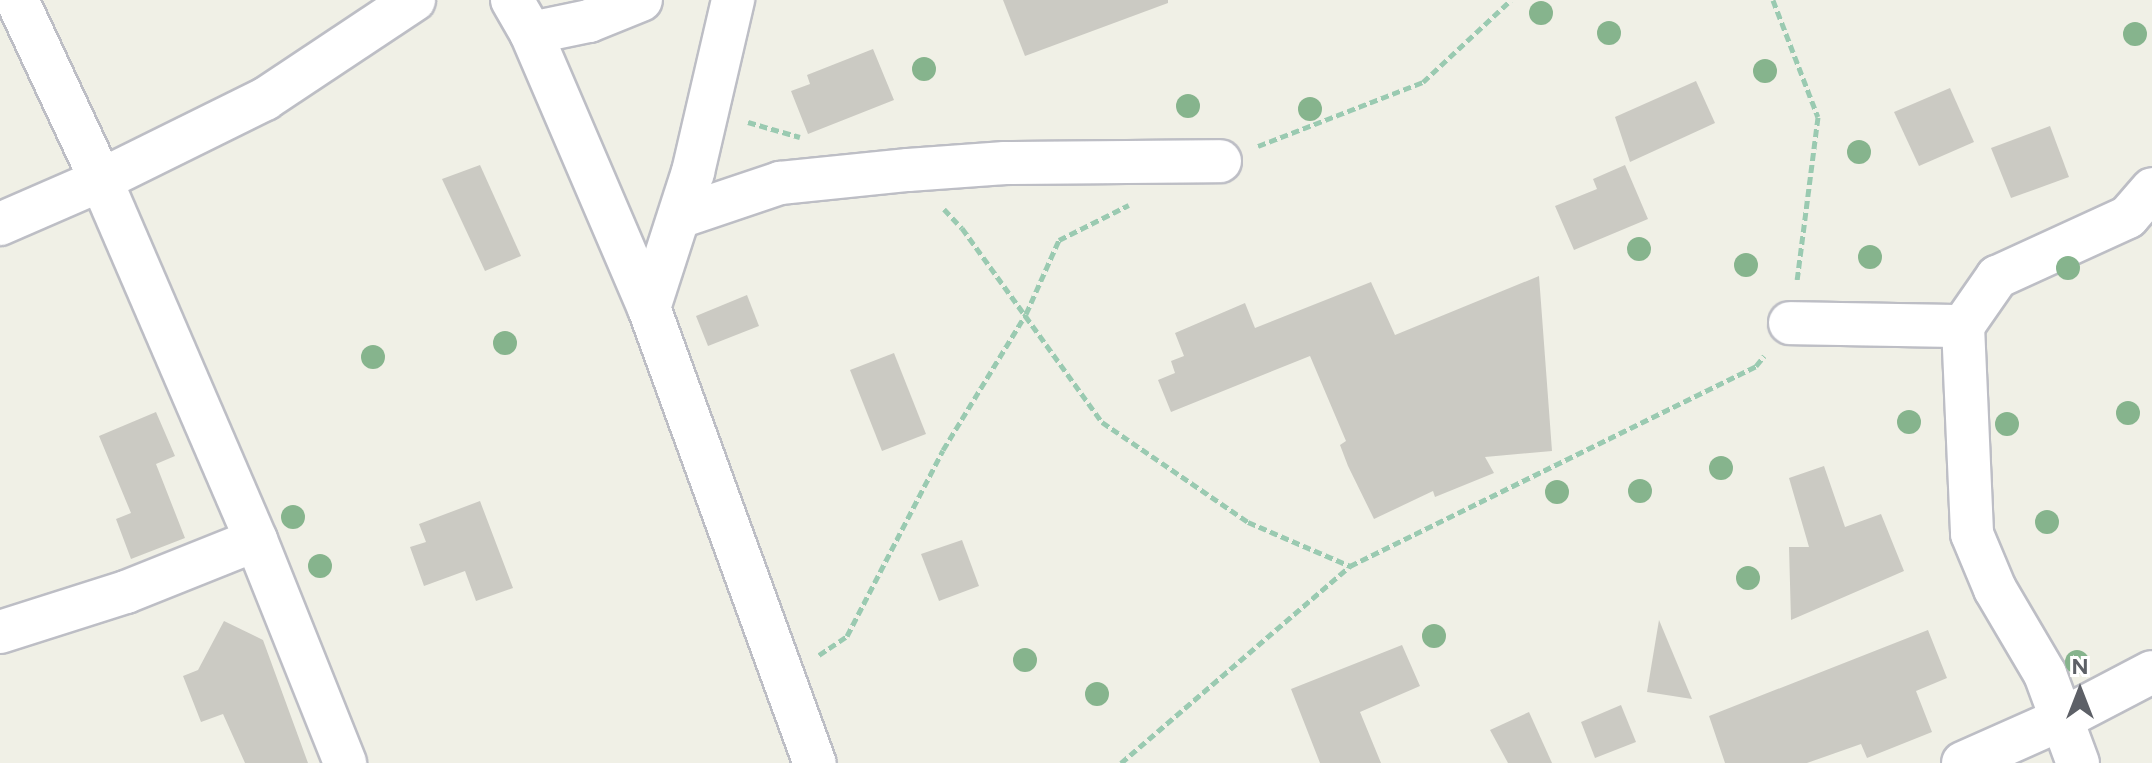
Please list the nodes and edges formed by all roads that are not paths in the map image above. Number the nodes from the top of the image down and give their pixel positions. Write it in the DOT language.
graph roads {
  1 [pos="17,0"];
  2 [pos="414,0"];
  3 [pos="641,0"];
  4 [pos="733,0"];
  5 [pos="522,16"];
  6 [pos="1220,161"];
  7 [pos="101,180"];
  8 [pos="2152,189"];
  9 [pos="679,217"];
  10 [pos="0,224"];
  11 [pos="649,308"];
  12 [pos="1790,323"];
  13 [pos="1963,326"];
  14 [pos="256,540"];
  15 [pos="0,632"];
  16 [pos="2152,672"];
  17 [pos="2064,718"];
  18 [pos="345,763"];
  19 [pos="815,763"];
  20 [pos="1963,763"];
  21 [pos="2078,763"];
  1 -- 7 [label="street"];
  2 -- 7 [label="street"];
  3 -- 5 [label="street"];
  4 -- 9 [label="street"];
  5 -- 11 [label="street"];
  6 -- 9 [label="street"];
  7 -- 10 [label="street"];
  7 -- 14 [label="street"];
  8 -- 13 [label="street"];
  9 -- 11 [label="street"];
  11 -- 19 [label="street"];
  12 -- 13 [label="street"];
  13 -- 17 [label="street"];
  14 -- 15 [label="street"];
  14 -- 18 [label="street"];
  16 -- 17 [label="street"];
  17 -- 20 [label="street"];
  17 -- 21 [label="street"];
}
